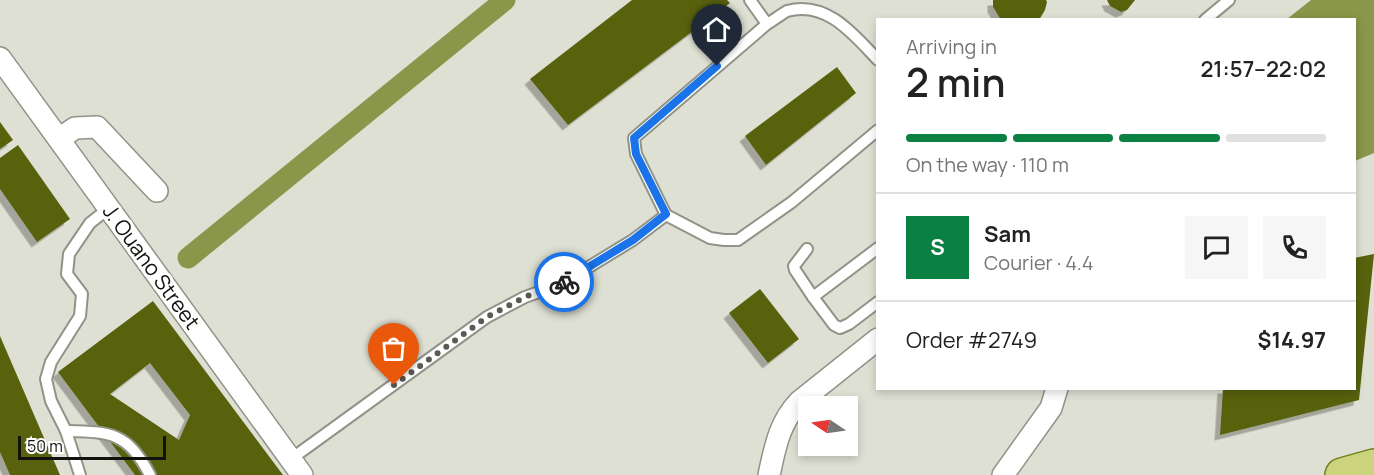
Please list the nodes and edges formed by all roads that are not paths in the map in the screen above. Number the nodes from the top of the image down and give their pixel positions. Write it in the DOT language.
graph roads {
  1 [pos="750,0"];
  2 [pos="1229,0"];
  3 [pos="1207,18"];
  4 [pos="767,24"];
  5 [pos="0,58"];
  6 [pos="876,58"];
  7 [pos="876,132"];
  8 [pos="59,139"];
  9 [pos="157,191"];
  10 [pos="108,209"];
  11 [pos="666,214"];
  12 [pos="807,249"];
  13 [pos="876,250"];
  14 [pos="813,297"];
  15 [pos="876,304"];
  16 [pos="876,341"];
  17 [pos="1056,390"];
  18 [pos="66,431"];
  19 [pos="1374,466"];
  20 [pos="296,467"];
  21 [pos="80,475"];
  22 [pos="150,475"];
  23 [pos="770,475"];
  24 [pos="1003,475"];
  25 [pos="1342,475"];
  1 -- 4 [label="lane"];
  2 -- 3 [label="lane"];
  4 -- 6 [label="lane"];
  4 -- 11 [label="lane"];
  5 -- 8 [label="street, J. Ouano Street"];
  7 -- 11 [label="lane"];
  8 -- 9 [label="street"];
  8 -- 10 [label="street, J. Ouano Street"];
  10 -- 18 [label="lane"];
  10 -- 20 [label="street, J. Ouano Street"];
  11 -- 20 [label="lane"];
  12 -- 14 [label="lane"];
  13 -- 14 [label="lane"];
  14 -- 15 [label="lane"];
  16 -- 23 [label="street"];
  17 -- 24 [label="street"];
  18 -- 21 [label="lane"];
  18 -- 22 [label="lane"];
  19 -- 25 [label="main road"];
}
